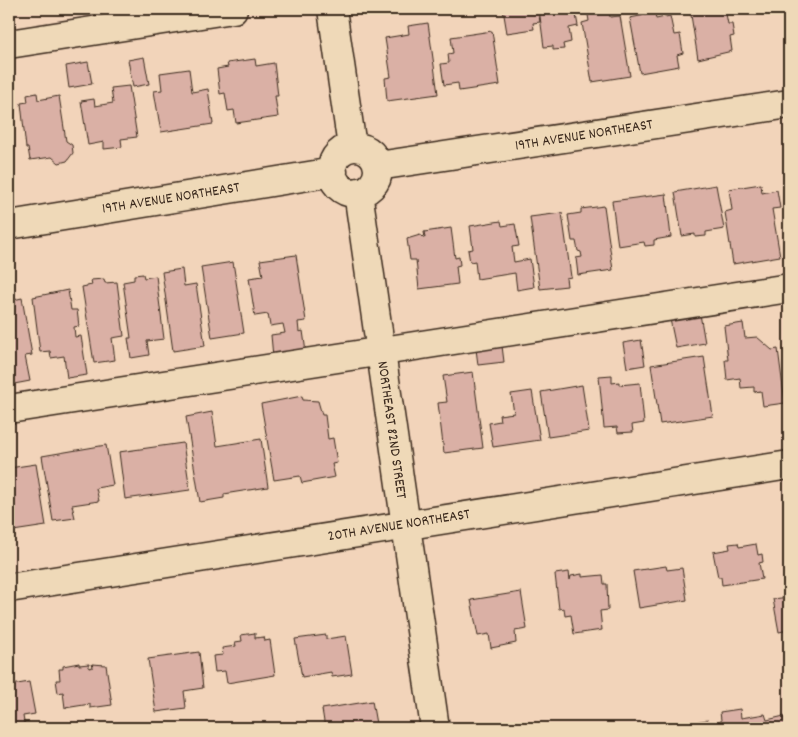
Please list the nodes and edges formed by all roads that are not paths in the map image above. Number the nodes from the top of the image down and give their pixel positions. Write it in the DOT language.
graph roads {
  1 [pos="233,9"];
  2 [pos="332,9"];
  3 [pos="9,44"];
  4 [pos="789,104"];
  5 [pos="352,147"];
  6 [pos="378,166"];
  7 [pos="333,172"];
  8 [pos="358,192"];
  9 [pos="9,225"];
  10 [pos="789,288"];
  11 [pos="380,351"];
  12 [pos="9,409"];
  13 [pos="789,465"];
  14 [pos="405,525"];
  15 [pos="9,588"];
  16 [pos="434,728"];
  1 -- 3 [label="street"];
  2 -- 5 [label="street"];
  4 -- 6 [label="street, 19TH AVENUE NORTHEAST"];
  5 -- 6 [label="street"];
  5 -- 7 [label="street"];
  6 -- 8 [label="street"];
  7 -- 8 [label="street"];
  7 -- 9 [label="street, 19TH AVENUE NORTHEAST"];
  8 -- 11 [label="street, NORTHEAST 82ND STREET"];
  10 -- 11 [label="street"];
  11 -- 12 [label="street"];
  11 -- 14 [label="street, NORTHEAST 82ND STREET"];
  13 -- 14 [label="street, 20TH AVENUE NORTHEAST"];
  14 -- 15 [label="street, 20TH AVENUE NORTHEAST"];
  14 -- 16 [label="street, NORTHEAST 82ND STREET"];
}
